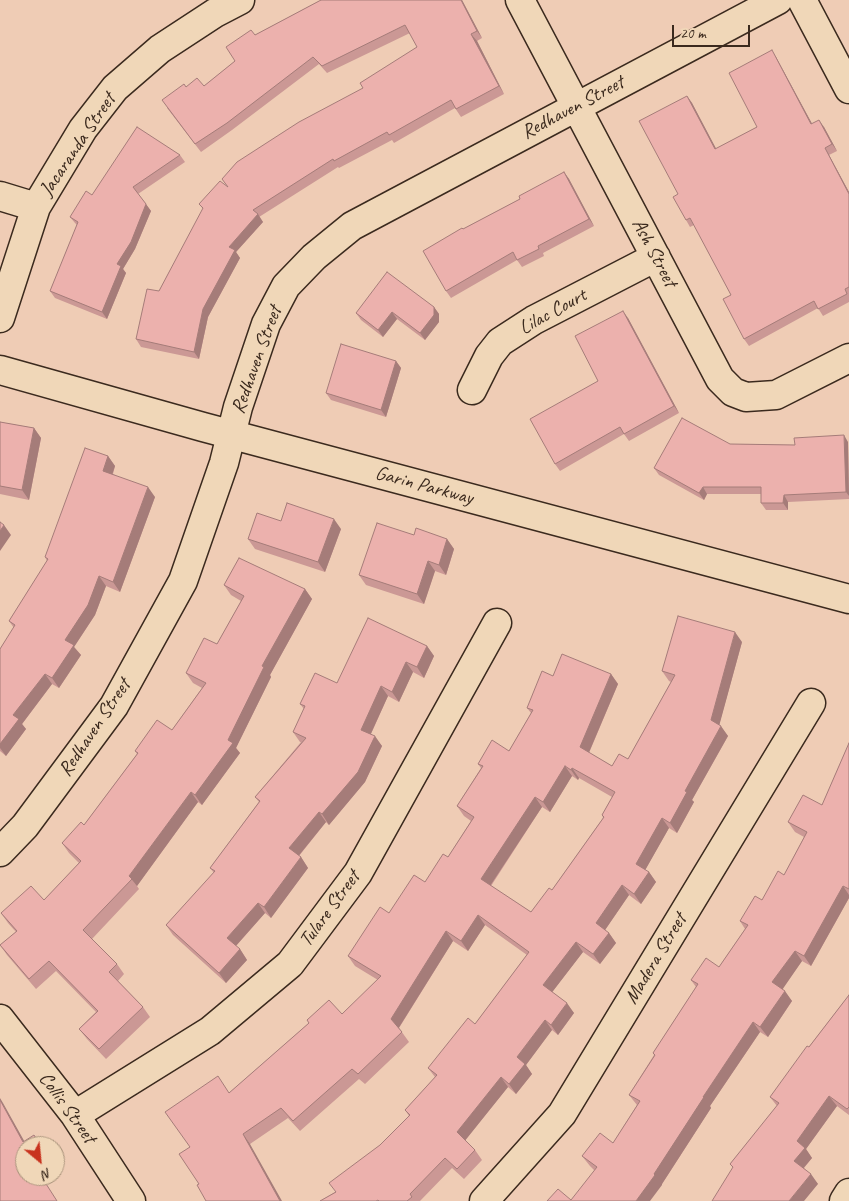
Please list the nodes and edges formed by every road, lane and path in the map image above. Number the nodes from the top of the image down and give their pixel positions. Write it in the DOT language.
graph roads {
  1 [pos="240,0"];
  2 [pos="520,0"];
  3 [pos="778,0"];
  4 [pos="802,0"];
  5 [pos="849,89"];
  6 [pos="576,106"];
  7 [pos="0,196"];
  8 [pos="36,208"];
  9 [pos="656,257"];
  10 [pos="0,318"];
  11 [pos="849,358"];
  12 [pos="0,370"];
  13 [pos="472,390"];
  14 [pos="231,434"];
  15 [pos="849,599"];
  16 [pos="497,623"];
  17 [pos="811,703"];
  18 [pos="0,852"];
  19 [pos="0,1018"];
  20 [pos="75,1115"];
  21 [pos="849,1193"];
  22 [pos="131,1201"];
  23 [pos="484,1201"];
  24 [pos="844,1201"];
  1 -- 8 [label="street, Jacaranda Street"];
  2 -- 6 [label="street, Ash Street"];
  3 -- 6 [label="street, Redhaven Street"];
  4 -- 5 [label="street"];
  6 -- 9 [label="street, Ash Street"];
  6 -- 14 [label="street, Redhaven Street"];
  7 -- 8 [label="street"];
  8 -- 10 [label="street, Jacaranda Street"];
  9 -- 11 [label="street, Ash Street"];
  9 -- 13 [label="street, Lilac Court"];
  12 -- 14 [label="street, Garin Parkway"];
  14 -- 15 [label="street, Garin Parkway"];
  14 -- 18 [label="street, Redhaven Street"];
  16 -- 20 [label="street, Tulare Street"];
  17 -- 23 [label="street, Madera Street"];
  19 -- 20 [label="street, Collis Street"];
  20 -- 22 [label="street, Collis Street"];
  21 -- 24 [label="street"];
}
